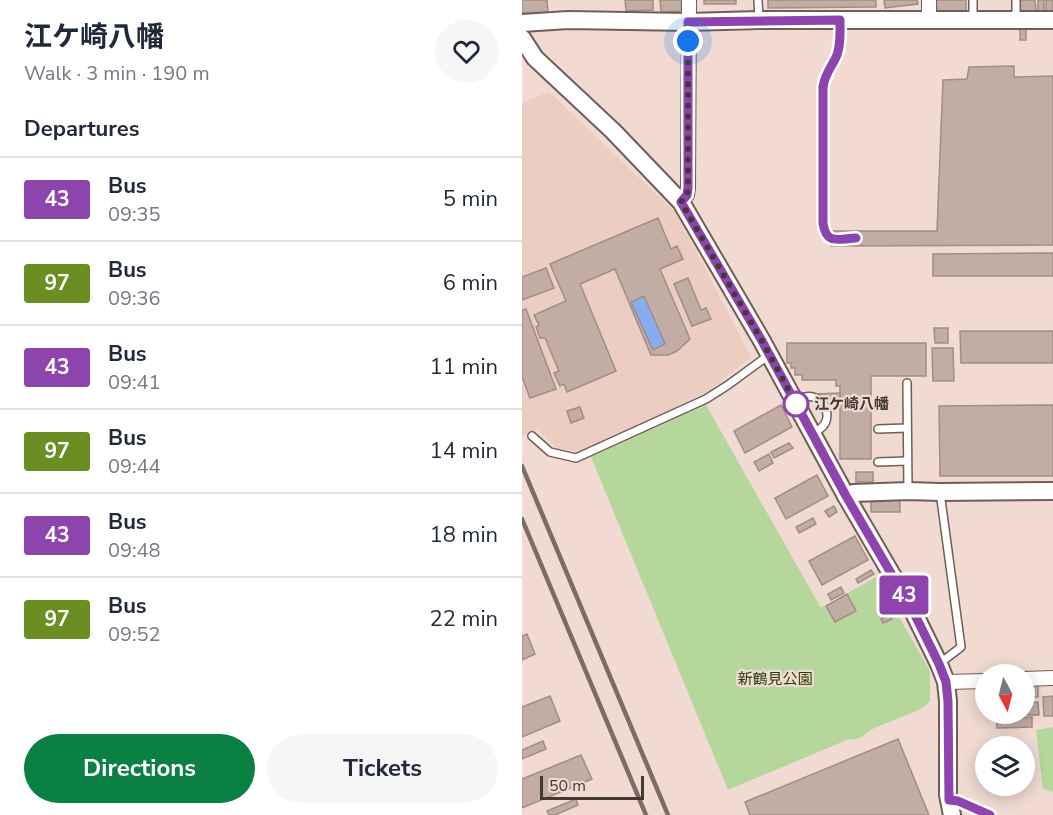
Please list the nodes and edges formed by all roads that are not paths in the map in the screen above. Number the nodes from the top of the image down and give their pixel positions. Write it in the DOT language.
graph roads {
  1 [pos="688,0"];
  2 [pos="758,0"];
  3 [pos="929,0"];
  4 [pos="973,0"];
  5 [pos="1016,0"];
  6 [pos="759,20"];
  7 [pos="840,20"];
  8 [pos="929,20"];
  9 [pos="973,20"];
  10 [pos="1016,20"];
  11 [pos="1053,20"];
  12 [pos="688,22"];
  13 [pos="522,23"];
  14 [pos="522,38"];
  15 [pos="681,202"];
  16 [pos="856,238"];
  17 [pos="769,355"];
  18 [pos="907,383"];
  19 [pos="794,400"];
  20 [pos="907,428"];
  21 [pos="878,429"];
  22 [pos="812,433"];
  23 [pos="532,436"];
  24 [pos="907,461"];
  25 [pos="878,462"];
  26 [pos="908,491"];
  27 [pos="1053,491"];
  28 [pos="940,492"];
  29 [pos="846,496"];
  30 [pos="939,664"];
  31 [pos="1053,678"];
  32 [pos="1035,679"];
  33 [pos="975,681"];
  34 [pos="946,682"];
  35 [pos="950,808"];
  36 [pos="990,815"];
  1 -- 12 [label="street"];
  2 -- 6 [label="lane"];
  3 -- 8 [label="street"];
  4 -- 9 [label="lane"];
  5 -- 10 [label="lane"];
  6 -- 7 [label="street"];
  6 -- 12 [label="street"];
  7 -- 8 [label="street"];
  7 -- 16 [label="lane"];
  8 -- 9 [label="street"];
  9 -- 10 [label="street"];
  10 -- 11 [label="street"];
  12 -- 13 [label="street"];
  12 -- 15 [label="street"];
  14 -- 15 [label="street"];
  15 -- 17 [label="street"];
  17 -- 19 [label="street"];
  17 -- 23 [label="lane"];
  18 -- 20 [label="lane"];
  19 -- 22 [label="street"];
  19 -- 22 [label="lane"];
  20 -- 21 [label="lane"];
  20 -- 24 [label="lane"];
  22 -- 29 [label="street"];
  24 -- 25 [label="lane"];
  24 -- 26 [label="lane"];
  26 -- 28 [label="street"];
  26 -- 29 [label="street"];
  27 -- 28 [label="street"];
  28 -- 30 [label="lane"];
  29 -- 30 [label="street"];
  30 -- 34 [label="street"];
  31 -- 32 [label="street"];
  33 -- 34 [label="street"];
  34 -- 35 [label="street"];
  35 -- 36 [label="lane"];
}
